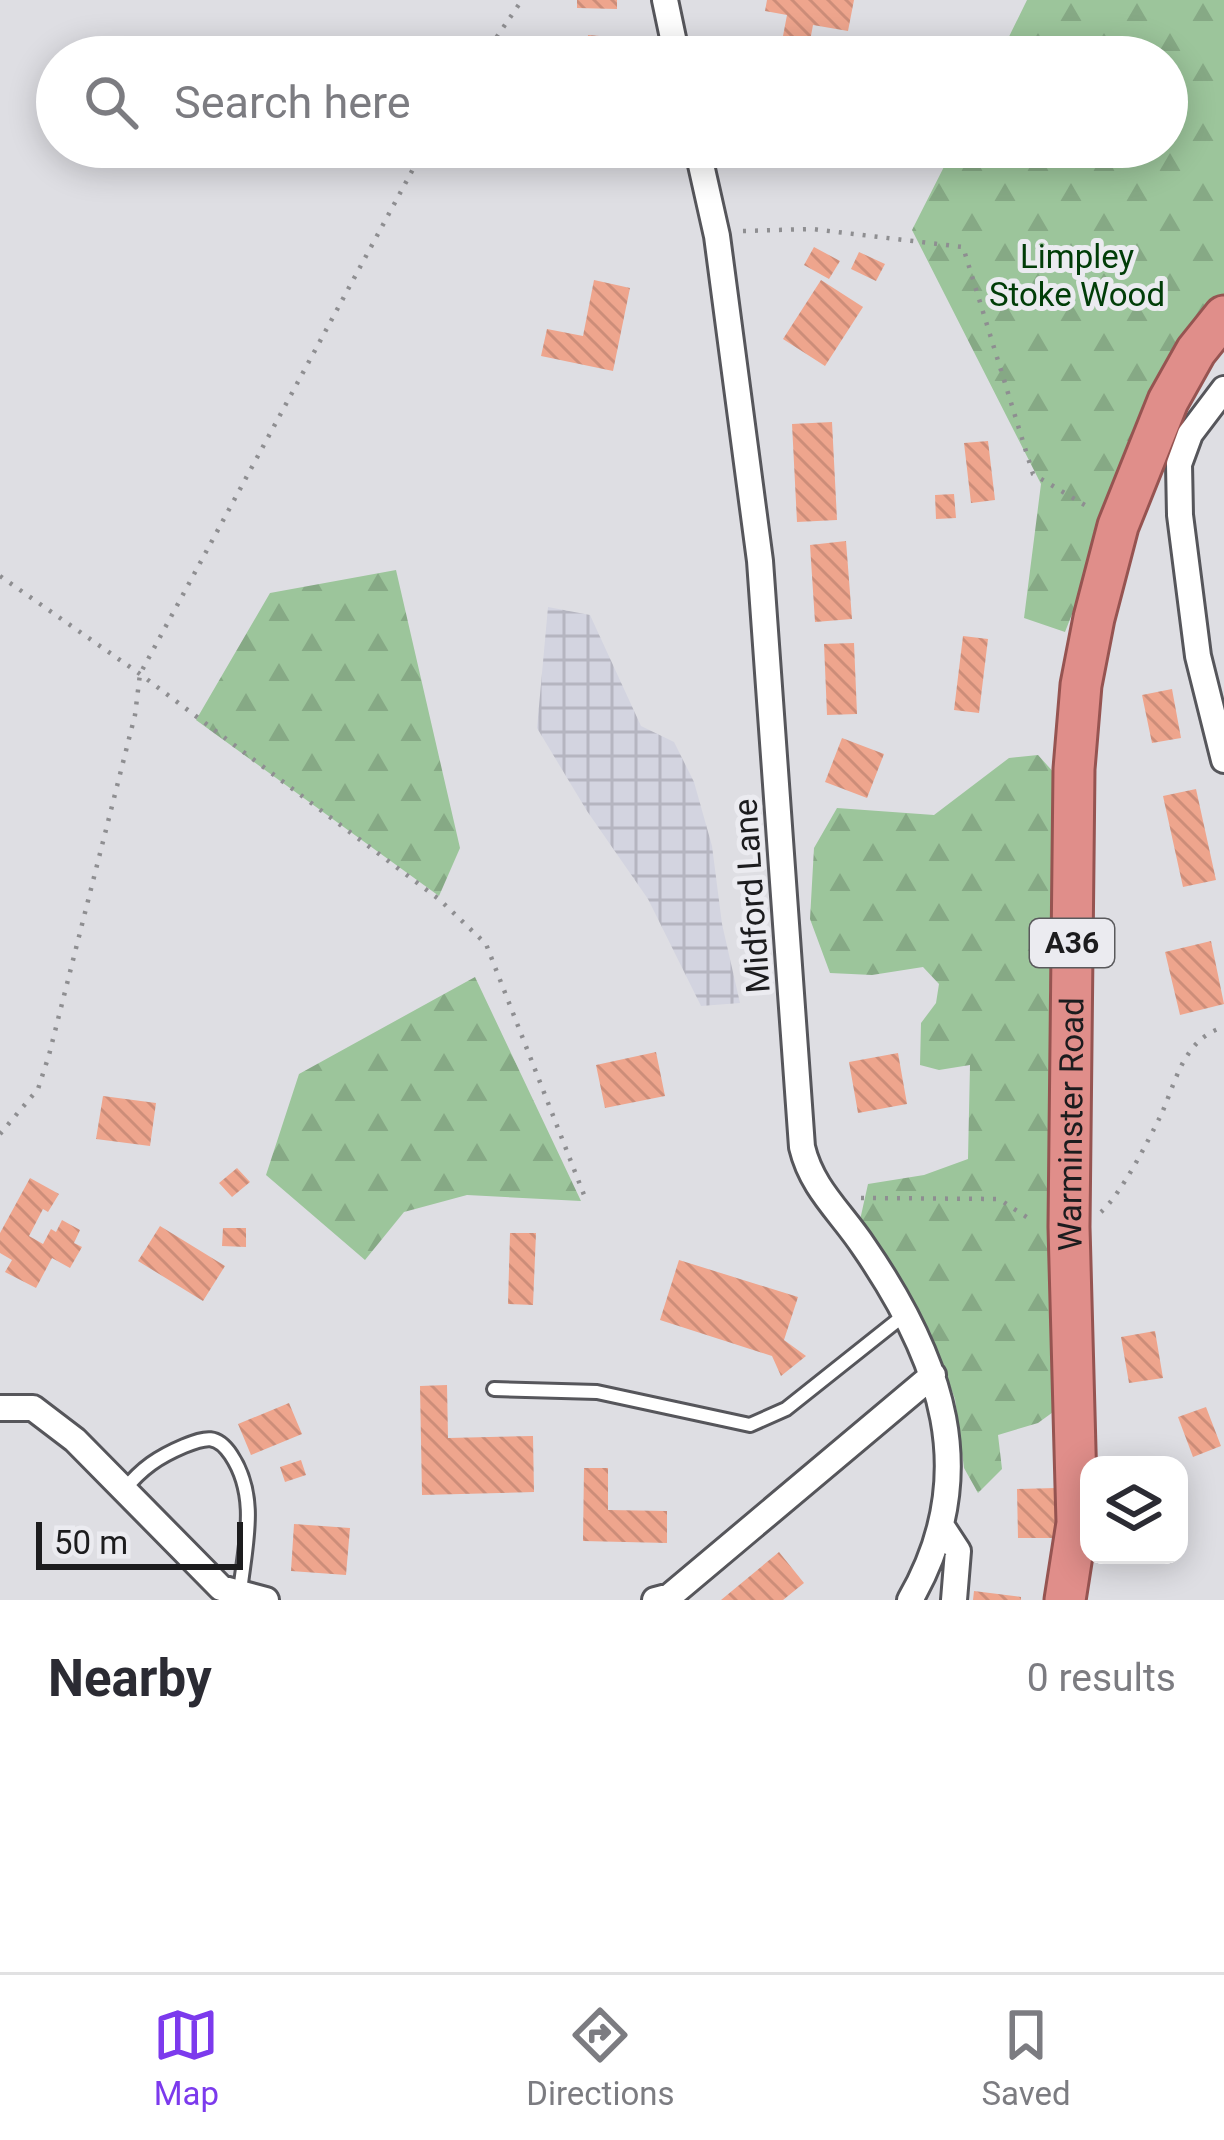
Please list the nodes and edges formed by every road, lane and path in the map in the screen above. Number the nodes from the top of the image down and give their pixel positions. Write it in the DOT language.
graph roads {
  1 [pos="522,0"];
  2 [pos="664,0"];
  3 [pos="497,36"];
  4 [pos="672,36"];
  5 [pos="414,168"];
  6 [pos="702,168"];
  7 [pos="717,236"];
  8 [pos="1224,316"];
  9 [pos="1224,389"];
  10 [pos="1118,526"];
  11 [pos="0,576"];
  12 [pos="140,674"];
  13 [pos="1224,760"];
  14 [pos="1224,1027"];
  15 [pos="0,1134"];
  16 [pos="826,1198"];
  17 [pos="586,1200"];
  18 [pos="1053,1225"];
  19 [pos="903,1316"];
  20 [pos="932,1375"];
  21 [pos="494,1389"];
  22 [pos="0,1408"];
  23 [pos="124,1490"];
  24 [pos="941,1526"];
  25 [pos="241,1593"];
  26 [pos="266,1600"];
  27 [pos="655,1600"];
  28 [pos="910,1600"];
  29 [pos="954,1600"];
  30 [pos="1065,1600"];
  1 -- 3 [label="path"];
  2 -- 4 [label="street"];
  5 -- 12 [label="path"];
  6 -- 7 [label="street, Midford Lane"];
  7 -- 10 [label="path"];
  7 -- 16 [label="street, Midford Lane"];
  8 -- 10 [label="highway, Warminster Road / A36"];
  9 -- 13 [label="street"];
  10 -- 18 [label="highway, Warminster Road / A36"];
  11 -- 12 [label="path"];
  12 -- 15 [label="path"];
  12 -- 17 [label="path"];
  14 -- 18 [label="path"];
  16 -- 18 [label="path"];
  16 -- 19 [label="street, Midford Lane"];
  18 -- 30 [label="highway, Warminster Road / A36"];
  19 -- 20 [label="street, Midford Lane"];
  19 -- 21 [label="lane"];
  20 -- 24 [label="street, Midford Lane"];
  20 -- 27 [label="street"];
  22 -- 23 [label="street"];
  23 -- 25 [label="street"];
  23 -- 25 [label="lane"];
  24 -- 28 [label="street, Midford Lane"];
  24 -- 29 [label="street"];
  25 -- 26 [label="street"];
}
